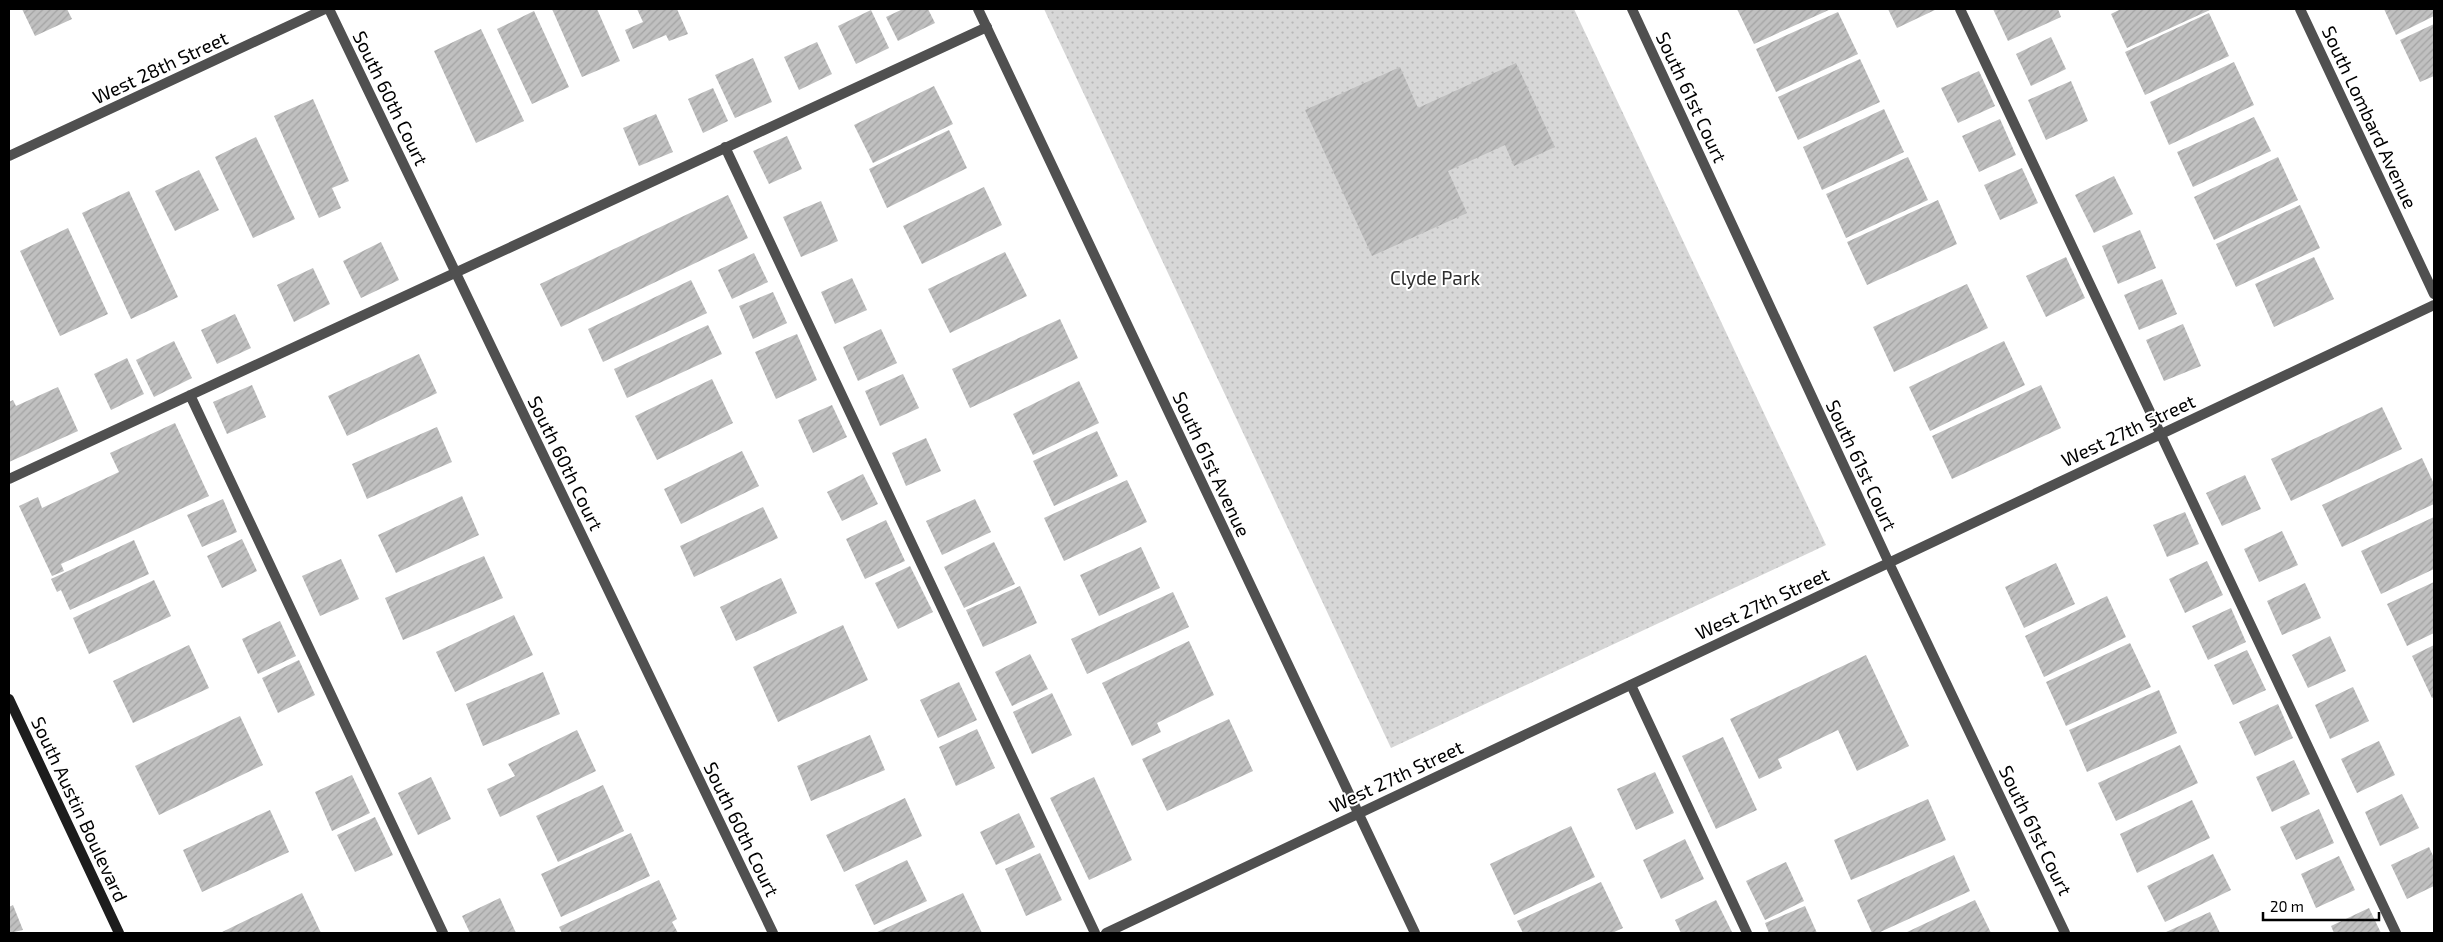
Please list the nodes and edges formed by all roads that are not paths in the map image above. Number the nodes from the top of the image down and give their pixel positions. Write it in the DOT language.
graph roads {
  1 [pos="327,9"];
  2 [pos="978,9"];
  3 [pos="1632,9"];
  4 [pos="1960,9"];
  5 [pos="2300,9"];
  6 [pos="987,27"];
  7 [pos="725,147"];
  8 [pos="9,156"];
  9 [pos="455,273"];
  10 [pos="2434,294"];
  11 [pos="2434,305"];
  12 [pos="190,395"];
  13 [pos="2160,434"];
  14 [pos="9,479"];
  15 [pos="1888,563"];
  16 [pos="1632,684"];
  17 [pos="9,699"];
  18 [pos="1358,814"];
  19 [pos="119,933"];
  20 [pos="443,933"];
  21 [pos="772,933"];
  22 [pos="1094,933"];
  23 [pos="1106,933"];
  24 [pos="1415,933"];
  25 [pos="1747,933"];
  26 [pos="2065,933"];
  27 [pos="2396,933"];
  1 -- 8 [label="street, West 28th Street"];
  1 -- 9 [label="street, South 60th Court"];
  2 -- 6 [label="street, South 61st Avenue"];
  3 -- 15 [label="street, South 61st Court"];
  4 -- 13 [label="street"];
  5 -- 10 [label="street, South Lombard Avenue"];
  6 -- 7 [label="street"];
  6 -- 18 [label="street, South 61st Avenue"];
  7 -- 9 [label="street"];
  7 -- 22 [label="street"];
  9 -- 12 [label="street"];
  9 -- 21 [label="street, South 60th Court"];
  11 -- 13 [label="street, West 27th Street"];
  12 -- 14 [label="street"];
  12 -- 20 [label="street"];
  13 -- 15 [label="street, West 27th Street"];
  13 -- 27 [label="street"];
  15 -- 16 [label="street, West 27th Street"];
  15 -- 26 [label="street, South 61st Court"];
  16 -- 18 [label="street, West 27th Street"];
  16 -- 25 [label="street"];
  17 -- 19 [label="street, South Austin Boulevard"];
  18 -- 23 [label="street, West 27th Street"];
  18 -- 24 [label="street, South 61st Avenue"];
}
